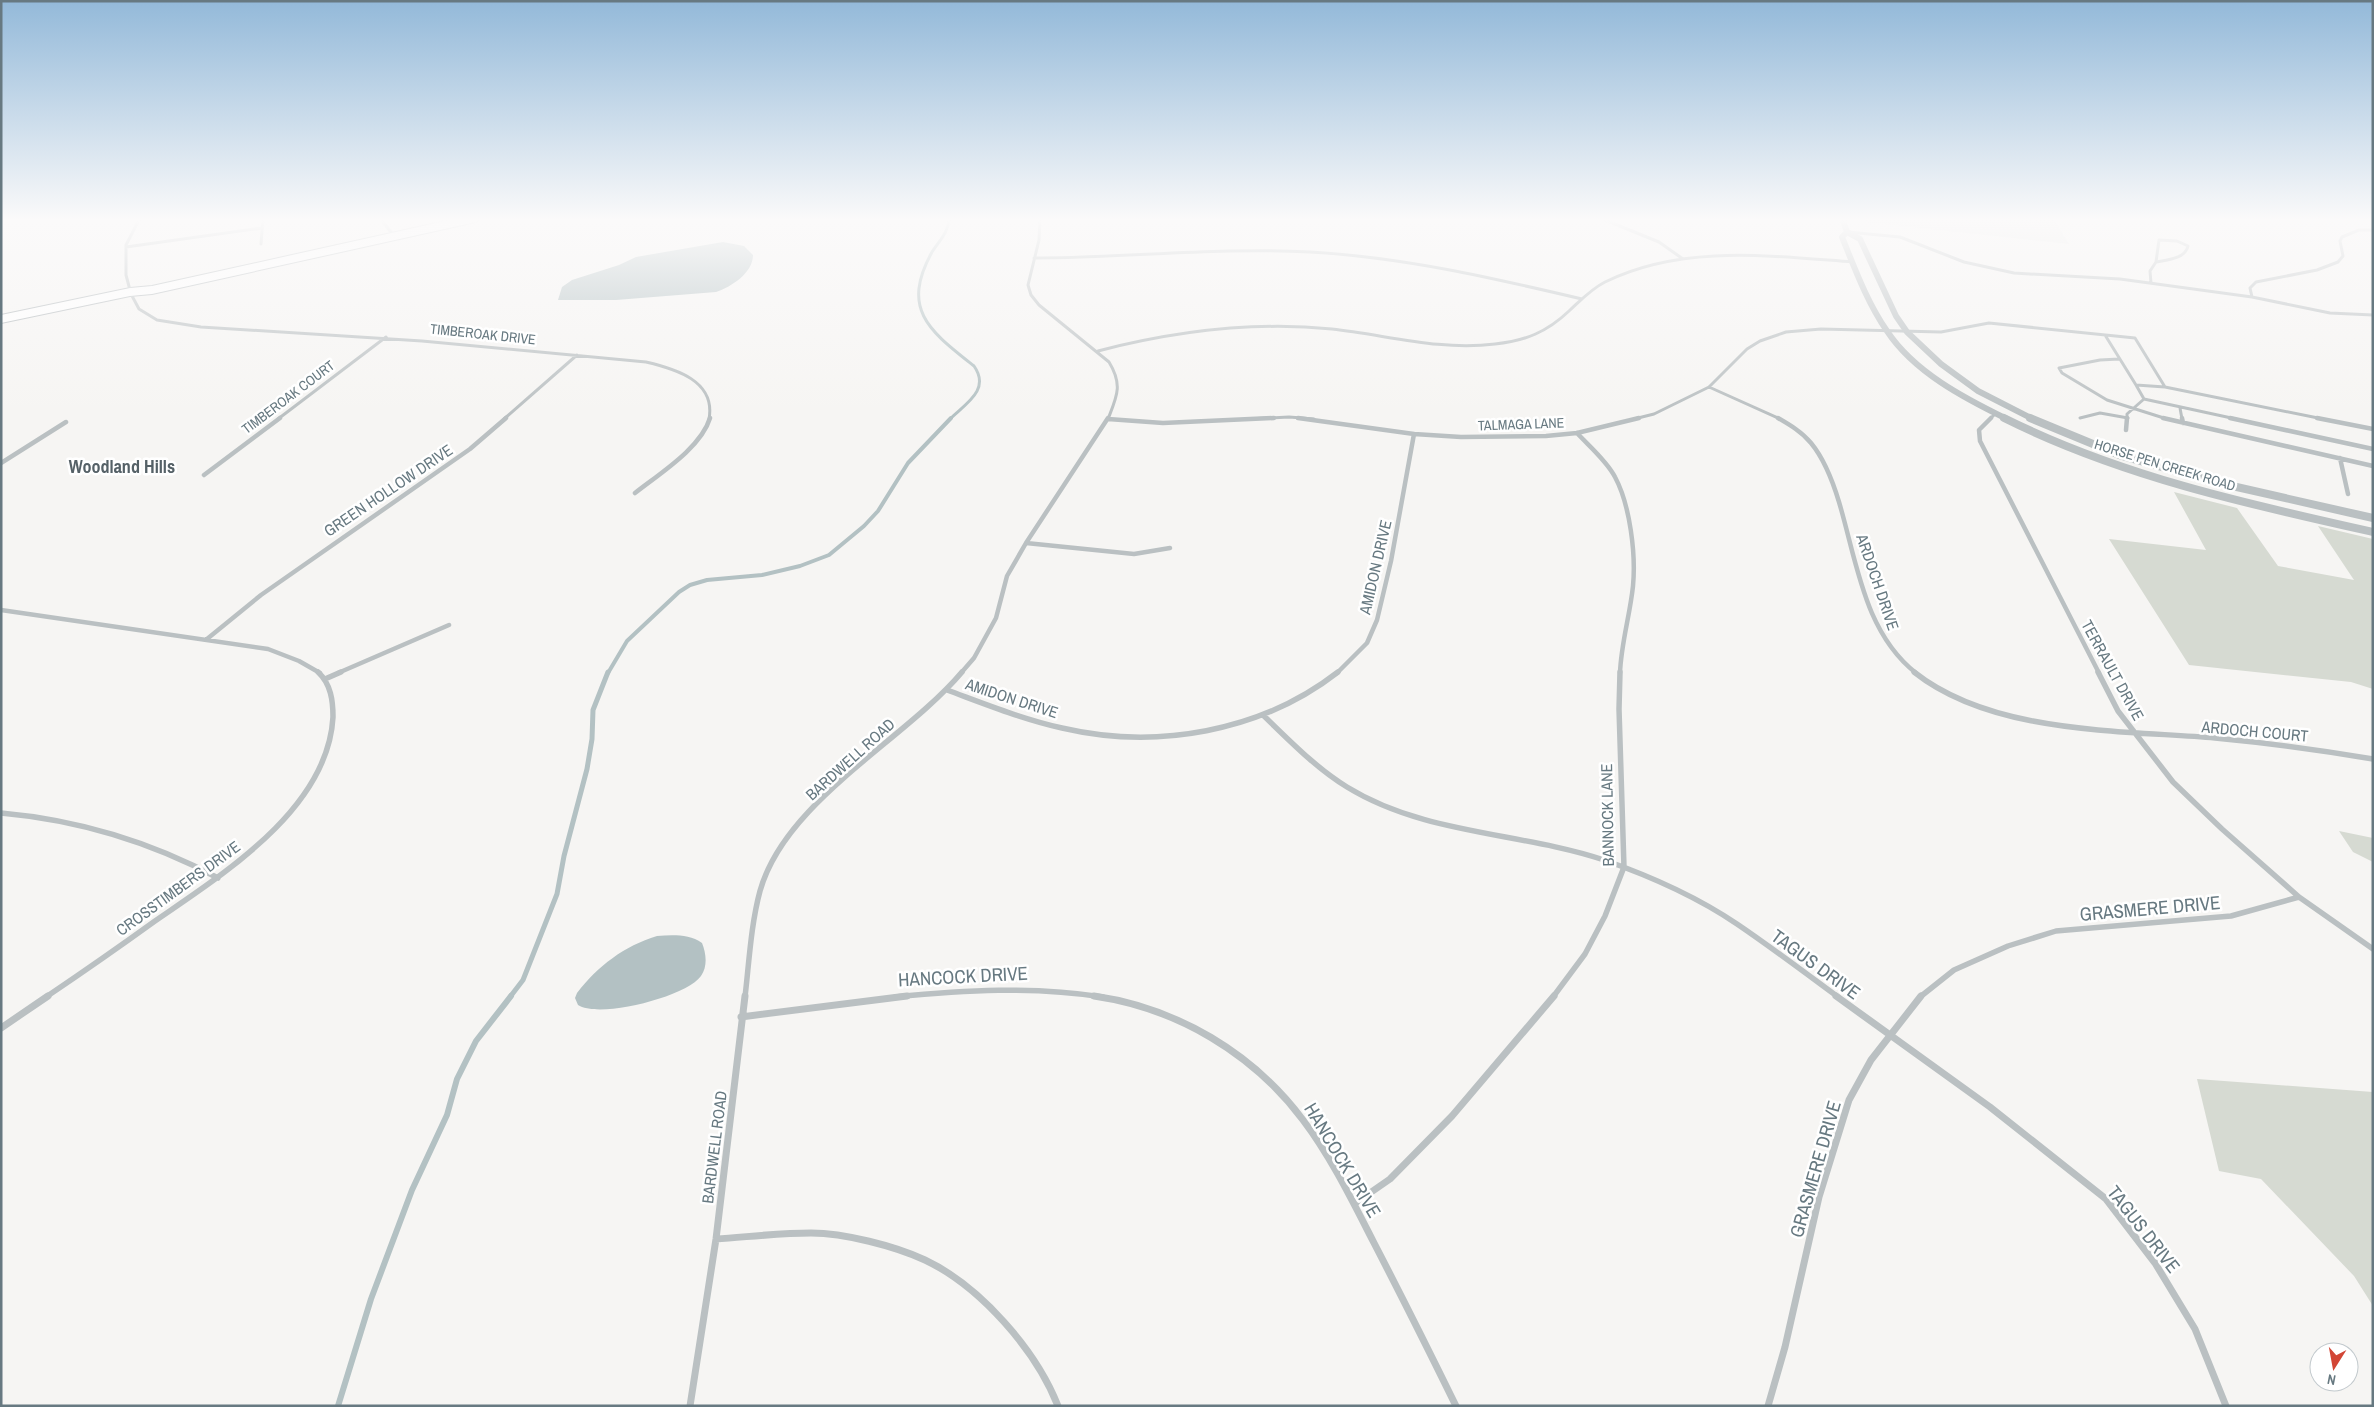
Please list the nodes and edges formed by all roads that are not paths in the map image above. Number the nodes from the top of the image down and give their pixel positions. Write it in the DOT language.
graph roads {
  1 [pos="129,284"];
  2 [pos="179,284"];
  3 [pos="1028,284"];
  4 [pos="1519,284"];
  5 [pos="1601,284"];
  6 [pos="1863,284"];
  7 [pos="1881,284"];
  8 [pos="2156,284"];
  9 [pos="2254,284"];
  10 [pos="130,292"];
  11 [pos="2252,297"];
  12 [pos="1582,299"];
  13 [pos="2373,315"];
  14 [pos="1,319"];
  15 [pos="1886,331"];
  16 [pos="1907,332"];
  17 [pos="2105,335"];
  18 [pos="387,337"];
  19 [pos="1098,351"];
  20 [pos="578,356"];
  21 [pos="2119,359"];
  22 [pos="2136,385"];
  23 [pos="1709,387"];
  24 [pos="2165,387"];
  25 [pos="2144,398"];
  26 [pos="2180,408"];
  27 [pos="2135,409"];
  28 [pos="1996,413"];
  29 [pos="2080,418"];
  30 [pos="2128,418"];
  31 [pos="1108,419"];
  32 [pos="66,422"];
  33 [pos="2183,423"];
  34 [pos="2373,429"];
  35 [pos="2126,430"];
  36 [pos="1577,433"];
  37 [pos="1414,434"];
  38 [pos="2373,449"];
  39 [pos="2340,458"];
  40 [pos="1,463"];
  41 [pos="2373,466"];
  42 [pos="204,475"];
  43 [pos="635,493"];
  44 [pos="2348,494"];
  45 [pos="2373,518"];
  46 [pos="2373,532"];
  47 [pos="1026,543"];
  48 [pos="1170,548"];
  49 [pos="1,610"];
  50 [pos="449,625"];
  51 [pos="207,639"];
  52 [pos="325,680"];
  53 [pos="948,690"];
  54 [pos="1264,716"];
  55 [pos="2134,733"];
  56 [pos="2373,759"];
  57 [pos="1,813"];
  58 [pos="1624,868"];
  59 [pos="218,878"];
  60 [pos="2299,897"];
  61 [pos="2373,949"];
  62 [pos="741,1017"];
  63 [pos="1,1028"];
  64 [pos="1888,1035"];
  65 [pos="1354,1204"];
  66 [pos="716,1239"];
  67 [pos="690,1406"];
  68 [pos="1058,1406"];
  69 [pos="1456,1406"];
  70 [pos="1768,1406"];
  71 [pos="2226,1406"];
  1 -- 10 [label="street"];
  2 -- 10 [label="main road"];
  3 -- 19 [label="street, BARDWELL ROAD"];
  4 -- 12 [label="street"];
  5 -- 12 [label="street"];
  6 -- 15 [label="street, HORSE PEN CREEK ROAD"];
  7 -- 16 [label="street, HORSE PEN CREEK ROAD"];
  8 -- 11 [label="street"];
  9 -- 11 [label="street"];
  10 -- 14 [label="main road"];
  10 -- 18 [label="street, TIMBEROAK DRIVE"];
  11 -- 13 [label="street"];
  12 -- 19 [label="street"];
  15 -- 16 [label="street, TALMAGA LANE"];
  15 -- 23 [label="street, TALMAGA LANE"];
  15 -- 28 [label="street, HORSE PEN CREEK ROAD"];
  16 -- 17 [label="street, TALMAGA LANE"];
  16 -- 45 [label="street, HORSE PEN CREEK ROAD"];
  17 -- 21 [label="street"];
  17 -- 24 [label="street, TALMAGA LANE"];
  18 -- 20 [label="street, TIMBEROAK DRIVE"];
  18 -- 42 [label="street, TIMBEROAK COURT"];
  19 -- 31 [label="street, BARDWELL ROAD"];
  20 -- 43 [label="street, TIMBEROAK DRIVE"];
  20 -- 51 [label="street, GREEN HOLLOW DRIVE"];
  21 -- 22 [label="street"];
  21 -- 27 [label="street"];
  22 -- 24 [label="street"];
  22 -- 25 [label="street"];
  23 -- 36 [label="street, TALMAGA LANE"];
  23 -- 55 [label="street, ARDOCH DRIVE"];
  24 -- 34 [label="street"];
  25 -- 26 [label="street"];
  25 -- 27 [label="street"];
  26 -- 33 [label="street"];
  26 -- 38 [label="street"];
  27 -- 30 [label="street"];
  27 -- 33 [label="street"];
  28 -- 46 [label="street, HORSE PEN CREEK ROAD"];
  28 -- 55 [label="street, TERRAULT DRIVE"];
  29 -- 30 [label="street"];
  30 -- 35 [label="street"];
  31 -- 37 [label="street, TALMAGA LANE"];
  31 -- 47 [label="street, BARDWELL ROAD"];
  32 -- 40 [label="street"];
  33 -- 39 [label="street"];
  36 -- 37 [label="street, TALMAGA LANE"];
  36 -- 58 [label="street, BANNOCK LANE"];
  37 -- 54 [label="street, AMIDON DRIVE"];
  39 -- 41 [label="street"];
  39 -- 44 [label="street"];
  47 -- 48 [label="street"];
  47 -- 53 [label="street, BARDWELL ROAD"];
  49 -- 51 [label="street"];
  50 -- 52 [label="street"];
  51 -- 52 [label="street"];
  52 -- 59 [label="street, CROSSTIMBERS DRIVE"];
  53 -- 54 [label="street, AMIDON DRIVE"];
  53 -- 62 [label="street, BARDWELL ROAD"];
  54 -- 58 [label="street, TAGUS DRIVE"];
  55 -- 56 [label="street, ARDOCH COURT"];
  55 -- 60 [label="street, TERRAULT DRIVE"];
  57 -- 59 [label="street"];
  58 -- 64 [label="street, TAGUS DRIVE"];
  58 -- 65 [label="street, BANNOCK LANE"];
  59 -- 63 [label="street, CROSSTIMBERS DRIVE"];
  60 -- 61 [label="street, TERRAULT DRIVE"];
  60 -- 64 [label="street, GRASMERE DRIVE"];
  62 -- 65 [label="street, HANCOCK DRIVE"];
  62 -- 66 [label="street, BARDWELL ROAD"];
  64 -- 70 [label="street, GRASMERE DRIVE"];
  64 -- 71 [label="street, TAGUS DRIVE"];
  65 -- 69 [label="street, HANCOCK DRIVE"];
  66 -- 67 [label="street, BARDWELL ROAD"];
  66 -- 68 [label="street"];
}
